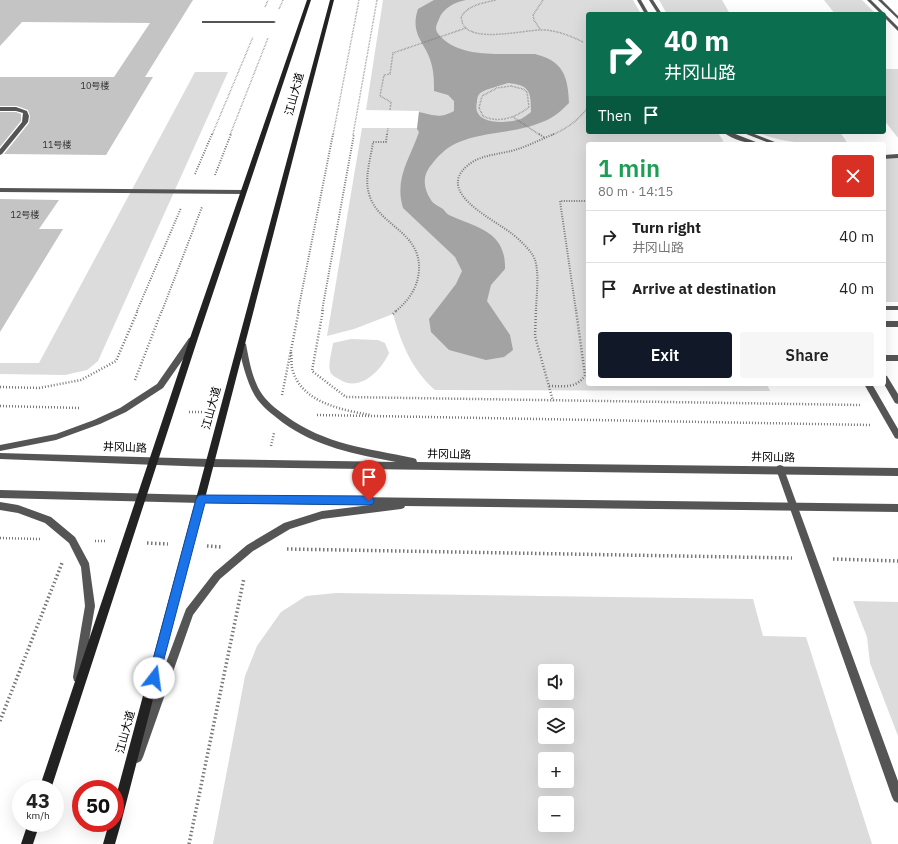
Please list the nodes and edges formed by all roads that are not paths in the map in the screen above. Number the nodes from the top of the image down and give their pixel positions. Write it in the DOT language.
graph roads {
  1 [pos="309,0"];
  2 [pos="332,0"];
  3 [pos="639,0"];
  4 [pos="651,0"];
  5 [pos="869,0"];
  6 [pos="880,0"];
  7 [pos="646,12"];
  8 [pos="659,12"];
  9 [pos="880,12"];
  10 [pos="886,18"];
  11 [pos="898,18"];
  12 [pos="204,22"];
  13 [pos="274,22"];
  14 [pos="898,30"];
  15 [pos="0,109"];
  16 [pos="730,134"];
  17 [pos="750,134"];
  18 [pos="751,142"];
  19 [pos="772,142"];
  20 [pos="0,153"];
  21 [pos="886,153"];
  22 [pos="898,153"];
  23 [pos="898,156"];
  24 [pos="886,157"];
  25 [pos="0,190"];
  26 [pos="243,192"];
  27 [pos="886,308"];
  28 [pos="898,308"];
  29 [pos="886,324"];
  30 [pos="898,324"];
  31 [pos="194,338"];
  32 [pos="242,344"];
  33 [pos="886,358"];
  34 [pos="898,358"];
  35 [pos="886,381"];
  36 [pos="869,386"];
  37 [pos="898,401"];
  38 [pos="898,436"];
  39 [pos="0,448"];
  40 [pos="0,456"];
  41 [pos="153,460"];
  42 [pos="210,463"];
  43 [pos="431,465"];
  44 [pos="780,469"];
  45 [pos="898,472"];
  46 [pos="0,494"];
  47 [pos="141,498"];
  48 [pos="201,499"];
  49 [pos="432,502"];
  50 [pos="0,506"];
  51 [pos="793,506"];
  52 [pos="898,508"];
  53 [pos="74,701"];
  54 [pos="48,780"];
  55 [pos="124,788"];
  56 [pos="124,793"];
  57 [pos="898,798"];
  58 [pos="31,832"];
  59 [pos="112,832"];
  60 [pos="27,844"];
  61 [pos="109,844"];
  1 -- 26 [label="main road, 江山大道"];
  2 -- 32 [label="main road, 江山大道"];
  3 -- 7 [label="street"];
  4 -- 8 [label="street"];
  5 -- 9 [label="street"];
  6 -- 11 [label="street"];
  10 -- 14 [label="street"];
  12 -- 13 [label="street"];
  15 -- 20 [label="street"];
  16 -- 18 [label="street"];
  17 -- 19 [label="street"];
  21 -- 22 [label="street"];
  23 -- 24 [label="street"];
  25 -- 26 [label="street"];
  26 -- 31 [label="main road, 江山大道"];
  27 -- 28 [label="street"];
  29 -- 30 [label="street"];
  31 -- 39 [label="street"];
  31 -- 41 [label="main road, 江山大道"];
  32 -- 42 [label="main road, 江山大道"];
  32 -- 43 [label="street"];
  33 -- 34 [label="street"];
  35 -- 37 [label="street"];
  36 -- 38 [label="street"];
  40 -- 41 [label="street, 井冈山路"];
  41 -- 42 [label="street, 井冈山路"];
  41 -- 47 [label="main road, 江山大道"];
  42 -- 43 [label="street, 井冈山路"];
  42 -- 48 [label="main road, 江山大道"];
  43 -- 44 [label="street, 井冈山路"];
  44 -- 45 [label="street, 井冈山路"];
  44 -- 51 [label="street"];
  46 -- 47 [label="street"];
  47 -- 48 [label="street"];
  47 -- 53 [label="main road, 江山大道"];
  48 -- 49 [label="street"];
  48 -- 55 [label="main road, 江山大道"];
  49 -- 51 [label="street"];
  49 -- 56 [label="street"];
  50 -- 53 [label="street"];
  51 -- 52 [label="street"];
  51 -- 57 [label="street"];
  53 -- 54 [label="main road, 江山大道"];
  58 -- 60 [label="main road"];
  59 -- 61 [label="main road, 江山大道"];
}
